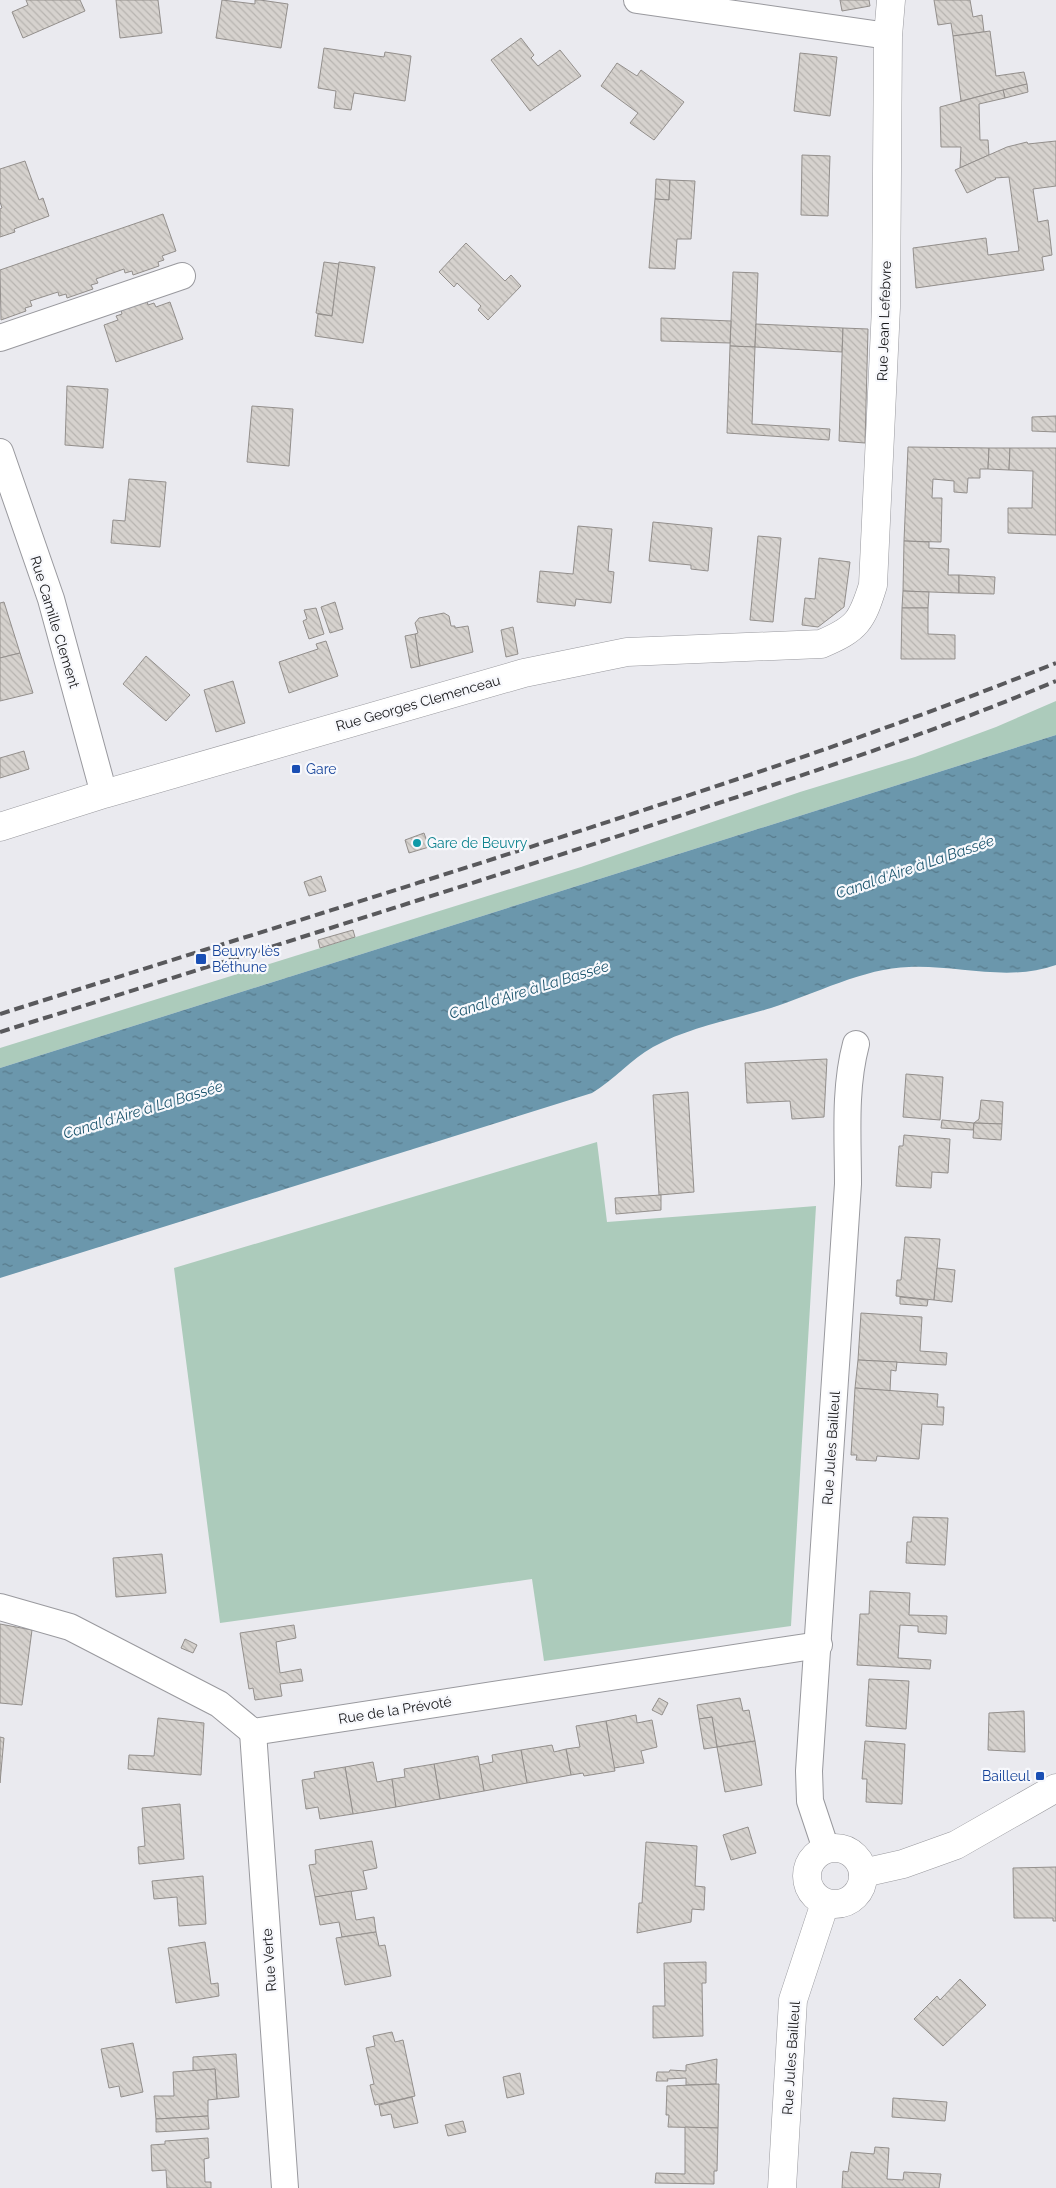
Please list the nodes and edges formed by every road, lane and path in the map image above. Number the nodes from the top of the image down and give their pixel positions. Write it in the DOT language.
graph roads {
  1 [pos="637,0"];
  2 [pos="891,0"];
  3 [pos="888,36"];
  4 [pos="182,276"];
  5 [pos="0,338"];
  6 [pos="0,452"];
  7 [pos="846,634"];
  8 [pos="104,794"];
  9 [pos="0,827"];
  10 [pos="856,1044"];
  11 [pos="0,1607"];
  12 [pos="819,1644"];
  13 [pos="253,1732"];
  14 [pos="1056,1788"];
  15 [pos="826,1849"];
  16 [pos="862,1873"];
  17 [pos="825,1902"];
  18 [pos="285,2188"];
  19 [pos="782,2188"];
  1 -- 3 [label="street"];
  2 -- 3 [label="street, Rue Jean Lefebvre"];
  3 -- 7 [label="street, Rue Jean Lefebvre"];
  4 -- 5 [label="street"];
  6 -- 8 [label="street, Rue Camille Clement"];
  7 -- 8 [label="street, Rue Georges Clemenceau"];
  8 -- 9 [label="street, Rue Georges Clemenceau"];
  10 -- 12 [label="street, Rue Jules Bailleul"];
  11 -- 13 [label="street"];
  12 -- 13 [label="street, Rue de la Prévoté"];
  12 -- 15 [label="street, Rue Jules Bailleul"];
  13 -- 18 [label="street, Rue Verte"];
  14 -- 16 [label="street"];
  15 -- 16 [label="street"];
  15 -- 17 [label="street"];
  16 -- 17 [label="street"];
  17 -- 19 [label="street, Rue Jules Bailleul"];
}
